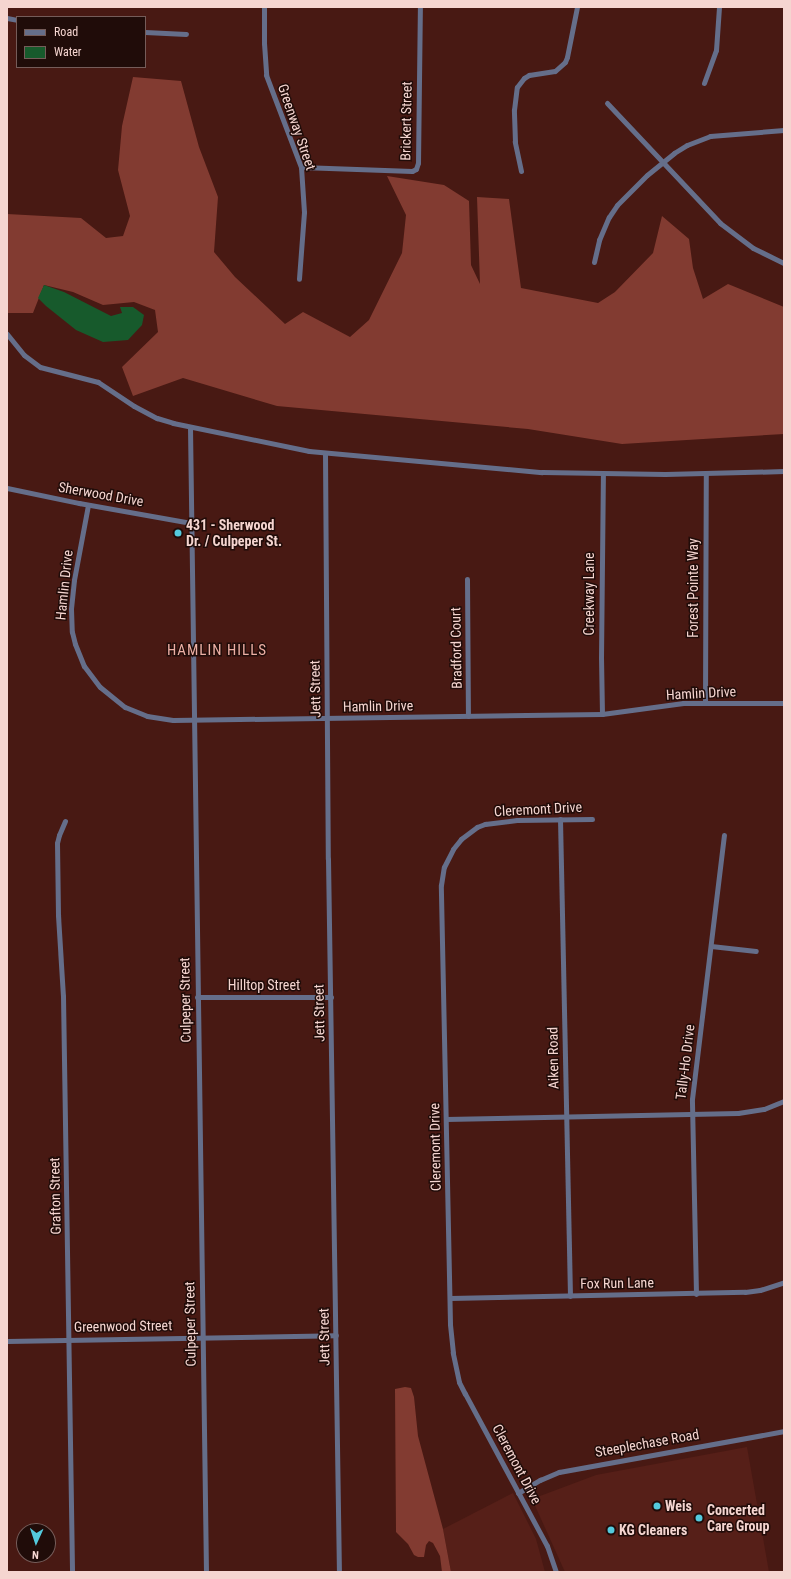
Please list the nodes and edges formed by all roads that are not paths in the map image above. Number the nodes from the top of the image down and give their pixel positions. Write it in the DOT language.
graph roads {
  1 [pos="264,7"];
  2 [pos="420,7"];
  3 [pos="577,7"];
  4 [pos="719,7"];
  5 [pos="146,32"];
  6 [pos="186,34"];
  7 [pos="704,83"];
  8 [pos="607,103"];
  9 [pos="784,130"];
  10 [pos="662,162"];
  11 [pos="301,167"];
  12 [pos="521,171"];
  13 [pos="594,262"];
  14 [pos="784,263"];
  15 [pos="299,279"];
  16 [pos="7,334"];
  17 [pos="190,427"];
  18 [pos="325,454"];
  19 [pos="784,471"];
  20 [pos="706,473"];
  21 [pos="603,474"];
  22 [pos="7,488"];
  23 [pos="88,505"];
  24 [pos="191,523"];
  25 [pos="467,579"];
  26 [pos="705,703"];
  27 [pos="784,703"];
  28 [pos="602,714"];
  29 [pos="468,716"];
  30 [pos="328,718"];
  31 [pos="194,720"];
  32 [pos="560,819"];
  33 [pos="592,819"];
  34 [pos="66,822"];
  35 [pos="724,835"];
  36 [pos="711,946"];
  37 [pos="756,951"];
  38 [pos="197,997"];
  39 [pos="331,998"];
  40 [pos="784,1101"];
  41 [pos="692,1114"];
  42 [pos="567,1116"];
  43 [pos="446,1119"];
  44 [pos="784,1282"];
  45 [pos="696,1294"];
  46 [pos="570,1296"];
  47 [pos="450,1298"];
  48 [pos="336,1335"];
  49 [pos="203,1337"];
  50 [pos="68,1339"];
  51 [pos="7,1341"];
  52 [pos="784,1431"];
  53 [pos="518,1493"];
  54 [pos="72,1572"];
  55 [pos="206,1572"];
  56 [pos="339,1572"];
  57 [pos="556,1572"];
  1 -- 11 [label="street, Greenway Street"];
  2 -- 11 [label="street, Brickert Street"];
  3 -- 12 [label="street"];
  4 -- 7 [label="street"];
  5 -- 6 [label="street"];
  8 -- 10 [label="street"];
  9 -- 10 [label="street"];
  10 -- 13 [label="street"];
  10 -- 14 [label="street"];
  11 -- 15 [label="street, Greenway Street"];
  16 -- 17 [label="street"];
  17 -- 18 [label="street"];
  17 -- 24 [label="street, Culpeper Street"];
  18 -- 21 [label="street"];
  18 -- 30 [label="street, Jett Street"];
  19 -- 20 [label="street"];
  20 -- 21 [label="street"];
  20 -- 26 [label="street, Forest Pointe Way"];
  21 -- 28 [label="street, Creekway Lane"];
  22 -- 23 [label="street, Sherwood Drive"];
  23 -- 24 [label="street, Sherwood Drive"];
  23 -- 31 [label="street, Hamlin Drive"];
  24 -- 31 [label="street, Culpeper Street"];
  25 -- 29 [label="street, Bradford Court"];
  26 -- 27 [label="street, Hamlin Drive"];
  26 -- 28 [label="street, Hamlin Drive"];
  28 -- 29 [label="street, Hamlin Drive"];
  29 -- 30 [label="street, Hamlin Drive"];
  30 -- 31 [label="street, Hamlin Drive"];
  30 -- 39 [label="street, Jett Street"];
  31 -- 38 [label="street, Culpeper Street"];
  32 -- 33 [label="street, Cleremont Drive"];
  32 -- 42 [label="street, Aiken Road"];
  32 -- 43 [label="street, Cleremont Drive"];
  34 -- 50 [label="street, Grafton Street"];
  35 -- 36 [label="street, Tally-Ho Drive"];
  36 -- 37 [label="street"];
  36 -- 41 [label="street, Tally-Ho Drive"];
  38 -- 39 [label="street, Hilltop Street"];
  38 -- 49 [label="street, Culpeper Street"];
  39 -- 48 [label="street, Jett Street"];
  40 -- 41 [label="street"];
  41 -- 42 [label="street"];
  41 -- 45 [label="street, Tally-Ho Drive"];
  42 -- 43 [label="street"];
  42 -- 46 [label="street, Aiken Road"];
  43 -- 47 [label="street, Cleremont Drive"];
  44 -- 45 [label="street, Fox Run Lane"];
  45 -- 46 [label="street, Fox Run Lane"];
  46 -- 47 [label="street, Fox Run Lane"];
  47 -- 53 [label="street, Cleremont Drive"];
  48 -- 49 [label="street, Greenwood Street"];
  48 -- 56 [label="street, Jett Street"];
  49 -- 50 [label="street, Greenwood Street"];
  49 -- 55 [label="street, Culpeper Street"];
  50 -- 51 [label="street, Greenwood Street"];
  50 -- 54 [label="street, Grafton Street"];
  52 -- 53 [label="street, Steeplechase Road"];
  53 -- 57 [label="street, Cleremont Drive"];
}
